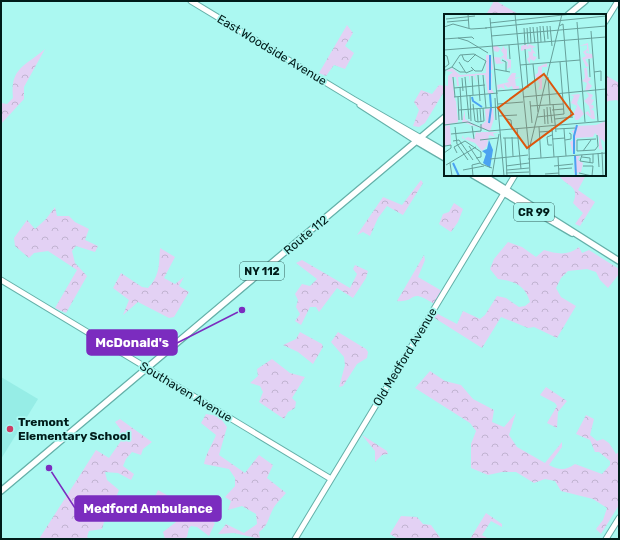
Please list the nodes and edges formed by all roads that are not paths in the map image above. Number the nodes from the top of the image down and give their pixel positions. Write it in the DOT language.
graph roads {
  1 [pos="191,1"];
  2 [pos="585,1"];
  3 [pos="618,1"];
  4 [pos="569,14"];
  5 [pos="606,20"];
  6 [pos="444,118"];
  7 [pos="419,139"];
  8 [pos="444,152"];
  9 [pos="444,157"];
  10 [pos="474,176"];
  11 [pos="484,176"];
  12 [pos="514,176"];
  13 [pos="505,192"];
  14 [pos="578,236"];
  15 [pos="619,260"];
  16 [pos="1,280"];
  17 [pos="146,369"];
  18 [pos="331,479"];
  19 [pos="1,491"];
  20 [pos="619,518"];
  21 [pos="295,539"];
  22 [pos="606,539"];
  1 -- 7 [label="street, East Woodside Avenue"];
  2 -- 4 [label="main road"];
  3 -- 5 [label="street"];
  6 -- 7 [label="main road, Route 112 / NY 112"];
  7 -- 8 [label="main road, East Woodside Avenue"];
  7 -- 9 [label="main road, East Woodside Avenue"];
  7 -- 17 [label="main road, Route 112 / NY 112"];
  10 -- 13 [label="main road, CR 99"];
  11 -- 13 [label="main road, CR 99"];
  12 -- 13 [label="street, Old Medford Avenue"];
  13 -- 14 [label="main road, CR 99"];
  13 -- 14 [label="main road, CR 99"];
  13 -- 18 [label="street, Old Medford Avenue"];
  14 -- 15 [label="main road, CR 99"];
  16 -- 17 [label="street, Southaven Avenue"];
  17 -- 18 [label="street, Southaven Avenue"];
  17 -- 19 [label="main road, Route 112 / NY 112"];
  18 -- 21 [label="street, Old Medford Avenue"];
  20 -- 22 [label="street"];
}
